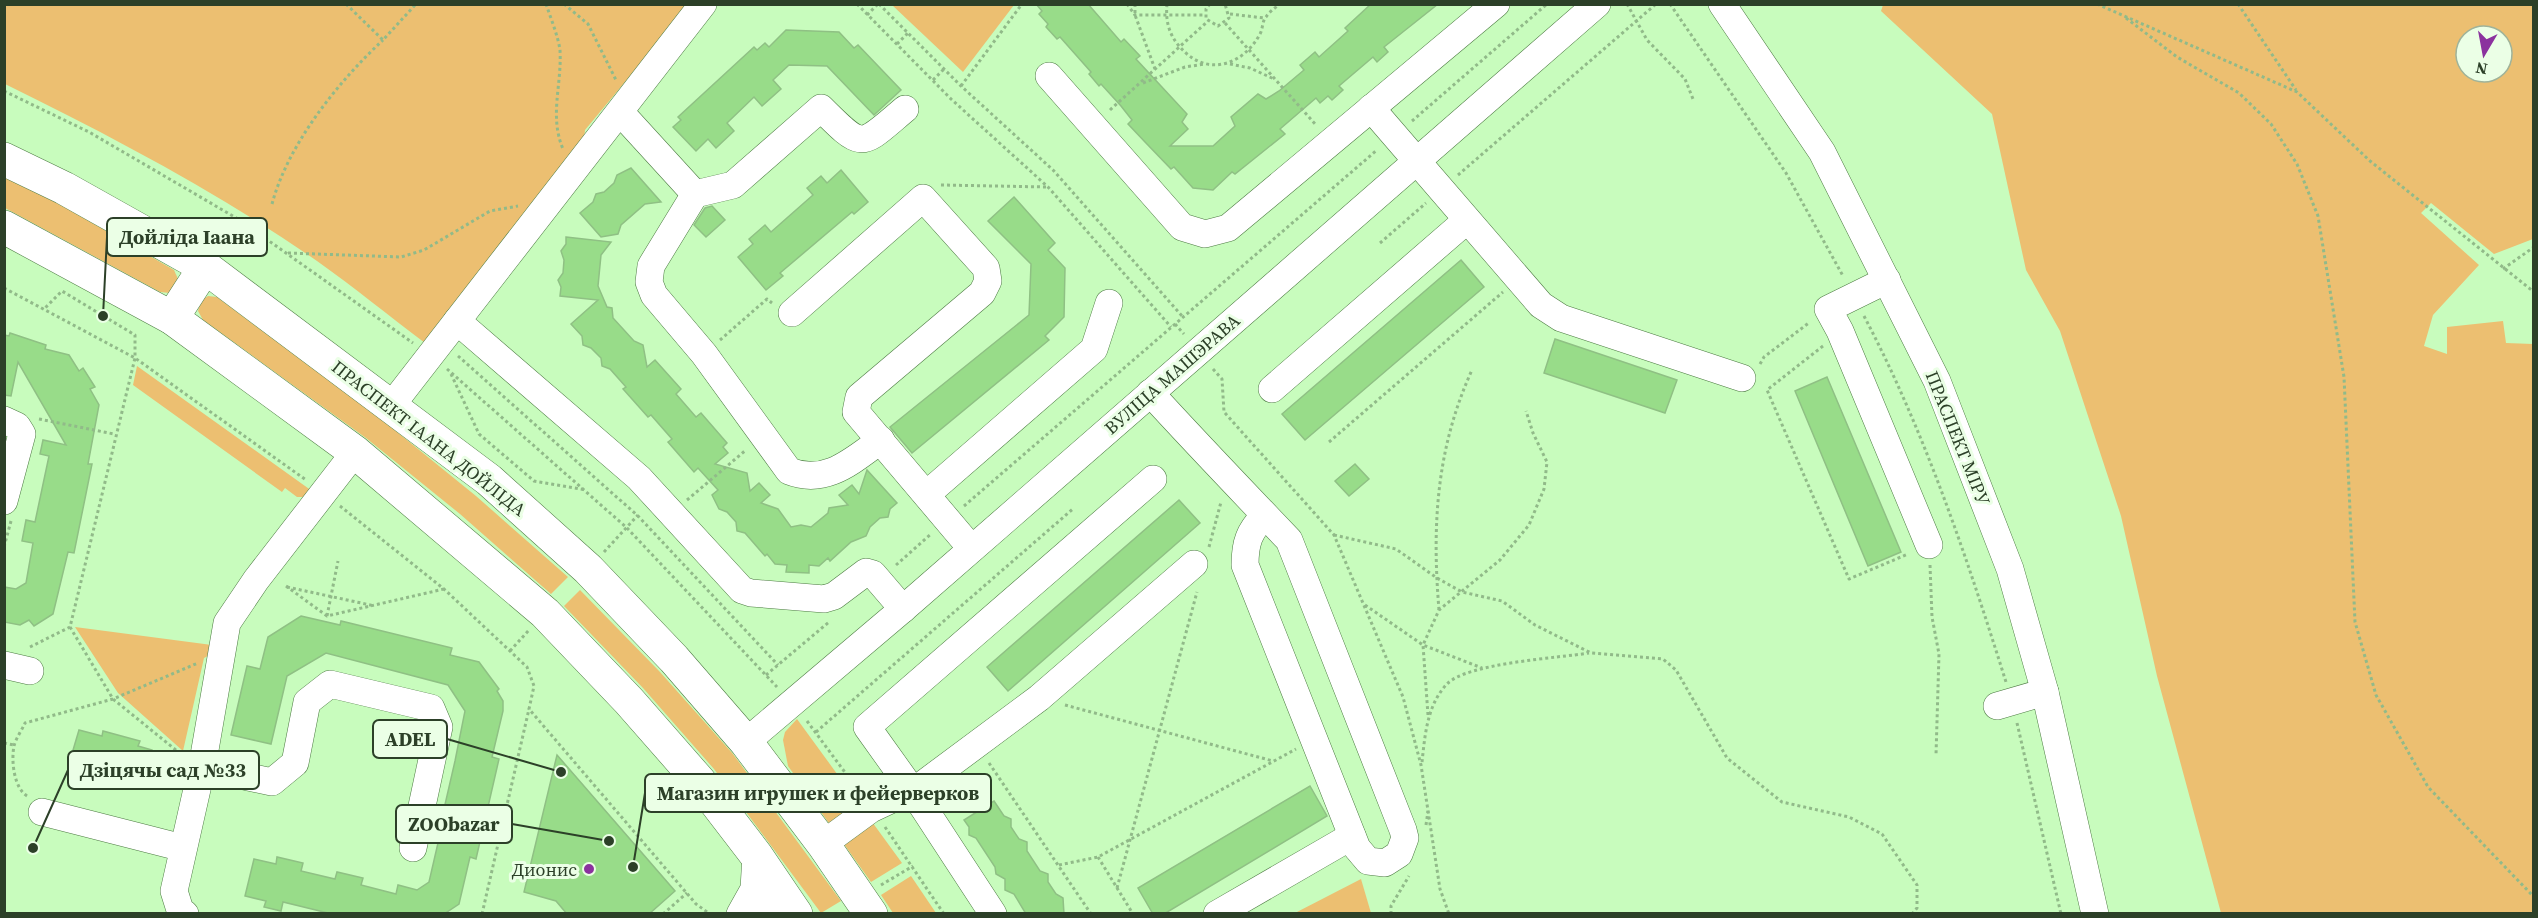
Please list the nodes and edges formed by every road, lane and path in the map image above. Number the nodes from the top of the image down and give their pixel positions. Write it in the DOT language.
graph roads {
  1 [pos="346,4"];
  2 [pos="416,4"];
  3 [pos="546,4"];
  4 [pos="564,4"];
  5 [pos="703,4"];
  6 [pos="857,4"];
  7 [pos="879,4"];
  8 [pos="1022,4"];
  9 [pos="1127,4"];
  10 [pos="1135,4"];
  11 [pos="1167,4"];
  12 [pos="1225,4"];
  13 [pos="1280,4"];
  14 [pos="1496,4"];
  15 [pos="1547,4"];
  16 [pos="1597,4"];
  17 [pos="1628,4"];
  18 [pos="1656,4"];
  19 [pos="1722,4"];
  20 [pos="2097,4"];
  21 [pos="2238,4"];
  22 [pos="1209,5"];
  23 [pos="1229,14"];
  24 [pos="867,15"];
  25 [pos="1135,15"];
  26 [pos="1166,15"];
  27 [pos="1205,15"];
  28 [pos="1264,18"];
  29 [pos="2126,18"];
  30 [pos="1208,21"];
  31 [pos="1636,21"];
  32 [pos="1225,23"];
  33 [pos="908,33"];
  34 [pos="384,40"];
  35 [pos="897,44"];
  36 [pos="1179,47"];
  37 [pos="1249,50"];
  38 [pos="1206,64"];
  39 [pos="1228,64"];
  40 [pos="944,69"];
  41 [pos="1155,69"];
  42 [pos="1049,76"];
  43 [pos="933,80"];
  44 [pos="1275,80"];
  45 [pos="1138,85"];
  46 [pos="961,86"];
  47 [pos="2297,92"];
  48 [pos="1693,99"];
  49 [pos="624,108"];
  50 [pos="905,108"];
  51 [pos="1371,108"];
  52 [pos="1105,115"];
  53 [pos="1394,136"];
  54 [pos="1330,141"];
  55 [pos="4,159"];
  56 [pos="1416,162"];
  57 [pos="573,174"];
  58 [pos="1441,190"];
  59 [pos="695,194"];
  60 [pos="553,201"];
  61 [pos="272,204"];
  62 [pos="1467,220"];
  63 [pos="4,227"];
  64 [pos="1380,243"];
  65 [pos="2534,247"];
  66 [pos="286,253"];
  67 [pos="206,267"];
  68 [pos="2502,269"];
  69 [pos="1518,279"];
  70 [pos="1887,280"];
  71 [pos="4,288"];
  72 [pos="2534,292"];
  73 [pos="1109,303"];
  74 [pos="44,309"];
  75 [pos="792,313"];
  76 [pos="172,318"];
  77 [pos="1183,318"];
  78 [pos="1834,320"];
  79 [pos="1866,320"];
  80 [pos="1172,327"];
  81 [pos="449,331"];
  82 [pos="135,358"];
  83 [pos="1472,370"];
  84 [pos="450,372"];
  85 [pos="1743,378"];
  86 [pos="1222,379"];
  87 [pos="1272,389"];
  88 [pos="1150,393"];
  89 [pos="391,406"];
  90 [pos="1526,411"];
  91 [pos="11,423"];
  92 [pos="115,434"];
  93 [pos="881,440"];
  94 [pos="1329,442"];
  95 [pos="754,443"];
  96 [pos="355,452"];
  97 [pos="1228,476"];
  98 [pos="1154,479"];
  99 [pos="587,490"];
  100 [pos="324,493"];
  101 [pos="927,494"];
  102 [pos="4,501"];
  103 [pos="1074,508"];
  104 [pos="672,513"];
  105 [pos="1265,515"];
  106 [pos="948,520"];
  107 [pos="1334,535"];
  108 [pos="1929,545"];
  109 [pos="971,548"];
  110 [pos="338,561"];
  111 [pos="1200,567"];
  112 [pos="1437,578"];
  113 [pos="256,580"];
  114 [pos="878,580"];
  115 [pos="286,586"];
  116 [pos="444,589"];
  117 [pos="1462,592"];
  118 [pos="331,596"];
  119 [pos="1363,604"];
  120 [pos="378,606"];
  121 [pos="903,609"];
  122 [pos="1439,610"];
  123 [pos="327,616"];
  124 [pos="832,619"];
  125 [pos="70,627"];
  126 [pos="1423,645"];
  127 [pos="222,653"];
  128 [pos="1591,653"];
  129 [pos="20,662"];
  130 [pos="778,665"];
  131 [pos="1482,668"];
  132 [pos="766,675"];
  133 [pos="2045,692"];
  134 [pos="1039,698"];
  135 [pos="113,699"];
  136 [pos="1997,706"];
  137 [pos="529,709"];
  138 [pos="1428,715"];
  139 [pos="1160,730"];
  140 [pos="816,732"];
  141 [pos="746,742"];
  142 [pos="4,743"];
  143 [pos="14,745"];
  144 [pos="977,745"];
  145 [pos="1298,748"];
  146 [pos="1936,755"];
  147 [pos="1275,761"];
  148 [pos="188,763"];
  149 [pos="1421,765"];
  150 [pos="912,790"];
  151 [pos="39,805"];
  152 [pos="1352,836"];
  153 [pos="1130,840"];
  154 [pos="823,844"];
  155 [pos="183,848"];
  156 [pos="413,848"];
  157 [pos="756,855"];
  158 [pos="1098,857"];
  159 [pos="1059,865"];
  160 [pos="913,866"];
  161 [pos="1117,888"];
  162 [pos="687,893"];
  163 [pos="2534,897"];
  164 [pos="874,901"];
  165 [pos="176,906"];
  166 [pos="482,914"];
  167 [pos="663,914"];
  168 [pos="710,914"];
  169 [pos="742,914"];
  170 [pos="788,914"];
  171 [pos="796,914"];
  172 [pos="993,914"];
  173 [pos="1090,914"];
  174 [pos="1133,914"];
  175 [pos="1217,914"];
  176 [pos="1449,914"];
  177 [pos="1912,914"];
  178 [pos="2095,914"];
  1 -- 34 [label="path"];
  2 -- 34 [label="path"];
  3 -- 57 [label="path"];
  4 -- 49 [label="path"];
  5 -- 49 [label="street"];
  6 -- 24 [label="path"];
  7 -- 24 [label="path"];
  7 -- 33 [label="path"];
  8 -- 46 [label="path"];
  9 -- 25 [label="path"];
  10 -- 25 [label="path"];
  11 -- 26 [label="path"];
  12 -- 23 [label="path"];
  13 -- 28 [label="path"];
  14 -- 51 [label="street"];
  15 -- 53 [label="path"];
  16 -- 56 [label="street, ВУЛІЦА МАШЭРАВА"];
  17 -- 31 [label="path"];
  18 -- 31 [label="path"];
  19 -- 70 [label="street, ПРАСПЕКТ МІРУ"];
  20 -- 29 [label="path"];
  21 -- 47 [label="path"];
  22 -- 27 [label="path"];
  23 -- 28 [label="path"];
  23 -- 32 [label="path"];
  24 -- 35 [label="path"];
  25 -- 26 [label="path"];
  25 -- 41 [label="path"];
  26 -- 27 [label="path"];
  26 -- 36 [label="path"];
  27 -- 30 [label="path"];
  28 -- 37 [label="path"];
  29 -- 47 [label="path"];
  29 -- 163 [label="path"];
  30 -- 32 [label="path"];
  30 -- 36 [label="path"];
  31 -- 48 [label="path"];
  31 -- 58 [label="path"];
  32 -- 37 [label="path"];
  33 -- 35 [label="path"];
  33 -- 40 [label="path"];
  34 -- 61 [label="path"];
  35 -- 43 [label="path"];
  36 -- 38 [label="path"];
  36 -- 41 [label="path"];
  37 -- 39 [label="path"];
  37 -- 44 [label="path"];
  38 -- 39 [label="path"];
  38 -- 45 [label="path"];
  39 -- 44 [label="path"];
  40 -- 43 [label="path"];
  40 -- 46 [label="path"];
  41 -- 45 [label="path"];
  42 -- 54 [label="street"];
  43 -- 80 [label="path"];
  44 -- 54 [label="path"];
  45 -- 52 [label="path"];
  46 -- 77 [label="path"];
  47 -- 68 [label="path"];
  49 -- 57 [label="street"];
  49 -- 59 [label="street"];
  50 -- 59 [label="street"];
  51 -- 53 [label="street"];
  51 -- 54 [label="street"];
  53 -- 56 [label="street"];
  53 -- 77 [label="path"];
  55 -- 67 [label="main road, ПРАСПЕКТ ІААНА ДОЙЛІДА"];
  56 -- 58 [label="street"];
  56 -- 88 [label="street, ВУЛІЦА МАШЭРАВА"];
  57 -- 60 [label="street"];
  58 -- 62 [label="street"];
  58 -- 64 [label="path"];
  59 -- 93 [label="street"];
  60 -- 66 [label="path"];
  60 -- 81 [label="street"];
  62 -- 69 [label="street"];
  62 -- 87 [label="street"];
  63 -- 76 [label="main road"];
  65 -- 68 [label="path"];
  67 -- 76 [label="main road"];
  67 -- 89 [label="main road, ПРАСПЕКТ ІААНА ДОЙЛІДА"];
  68 -- 72 [label="path"];
  69 -- 85 [label="street"];
  69 -- 94 [label="path"];
  70 -- 78 [label="street"];
  70 -- 133 [label="street, ПРАСПЕКТ МІРУ"];
  71 -- 74 [label="path"];
  73 -- 101 [label="street"];
  74 -- 82 [label="path"];
  74 -- 82 [label="path"];
  75 -- 93 [label="street"];
  76 -- 96 [label="main road"];
  77 -- 80 [label="path"];
  78 -- 79 [label="path"];
  78 -- 85 [label="path"];
  78 -- 108 [label="street"];
  78 -- 108 [label="path"];
  80 -- 106 [label="path"];
  81 -- 89 [label="street"];
  81 -- 104 [label="street"];
  81 -- 130 [label="path"];
  82 -- 92 [label="path"];
  82 -- 100 [label="path"];
  83 -- 112 [label="path"];
  84 -- 99 [label="path"];
  86 -- 107 [label="path"];
  88 -- 97 [label="street"];
  88 -- 109 [label="street, ВУЛІЦА МАШЭРАВА"];
  89 -- 141 [label="main road, ПРАСПЕКТ ІААНА ДОЙЛІДА"];
  90 -- 117 [label="path"];
  91 -- 92 [label="path"];
  91 -- 102 [label="street"];
  92 -- 125 [label="path"];
  93 -- 101 [label="street"];
  95 -- 104 [label="path"];
  96 -- 100 [label="street"];
  96 -- 157 [label="main road"];
  97 -- 105 [label="street"];
  97 -- 111 [label="path"];
  98 -- 150 [label="street"];
  100 -- 113 [label="street"];
  100 -- 116 [label="path"];
  101 -- 106 [label="street"];
  103 -- 140 [label="path"];
  104 -- 114 [label="street"];
  105 -- 152 [label="street"];
  105 -- 152 [label="street"];
  106 -- 109 [label="street"];
  106 -- 114 [label="path"];
  107 -- 112 [label="path"];
  107 -- 119 [label="path"];
  108 -- 146 [label="path"];
  109 -- 121 [label="street, ВУЛІЦА МАШЭРАВА"];
  110 -- 118 [label="path"];
  111 -- 134 [label="street"];
  111 -- 139 [label="path"];
  112 -- 117 [label="path"];
  112 -- 122 [label="path"];
  113 -- 115 [label="path"];
  113 -- 127 [label="street"];
  114 -- 121 [label="street"];
  115 -- 118 [label="path"];
  115 -- 123 [label="path"];
  116 -- 120 [label="path"];
  116 -- 137 [label="path"];
  117 -- 122 [label="path"];
  117 -- 128 [label="path"];
  118 -- 120 [label="path"];
  118 -- 123 [label="path"];
  119 -- 126 [label="path"];
  119 -- 149 [label="path"];
  120 -- 123 [label="path"];
  121 -- 141 [label="street, ВУЛІЦА МАШЭРАВА"];
  122 -- 126 [label="path"];
  124 -- 130 [label="path"];
  125 -- 129 [label="path"];
  125 -- 135 [label="path"];
  126 -- 131 [label="path"];
  126 -- 138 [label="path"];
  127 -- 135 [label="path"];
  127 -- 148 [label="street"];
  128 -- 131 [label="path"];
  128 -- 177 [label="path"];
  130 -- 132 [label="path"];
  131 -- 138 [label="path"];
  133 -- 136 [label="street"];
  133 -- 178 [label="street, ПРАСПЕКТ МІРУ"];
  134 -- 139 [label="path"];
  134 -- 144 [label="street"];
  135 -- 143 [label="path"];
  135 -- 148 [label="path"];
  137 -- 162 [label="path"];
  137 -- 166 [label="path"];
  138 -- 149 [label="path"];
  139 -- 147 [label="path"];
  139 -- 153 [label="path"];
  141 -- 154 [label="main road, ПРАСПЕКТ ІААНА ДОЙЛІДА"];
  142 -- 143 [label="path"];
  143 -- 151 [label="path"];
  144 -- 150 [label="street"];
  144 -- 159 [label="path"];
  145 -- 147 [label="path"];
  147 -- 153 [label="path"];
  148 -- 155 [label="street"];
  148 -- 156 [label="street"];
  149 -- 176 [label="path"];
  150 -- 154 [label="street"];
  150 -- 172 [label="street"];
  151 -- 155 [label="street"];
  152 -- 175 [label="street"];
  153 -- 158 [label="path"];
  153 -- 161 [label="path"];
  154 -- 164 [label="main road, ПРАСПЕКТ ІААНА ДОЙЛІДА"];
  155 -- 165 [label="street"];
  157 -- 169 [label="street"];
  157 -- 171 [label="main road"];
  158 -- 159 [label="path"];
  158 -- 161 [label="path"];
  159 -- 173 [label="path"];
  160 -- 164 [label="path"];
  161 -- 174 [label="path"];
  162 -- 167 [label="path"];
  162 -- 168 [label="path"];
  169 -- 170 [label="street"];
}
